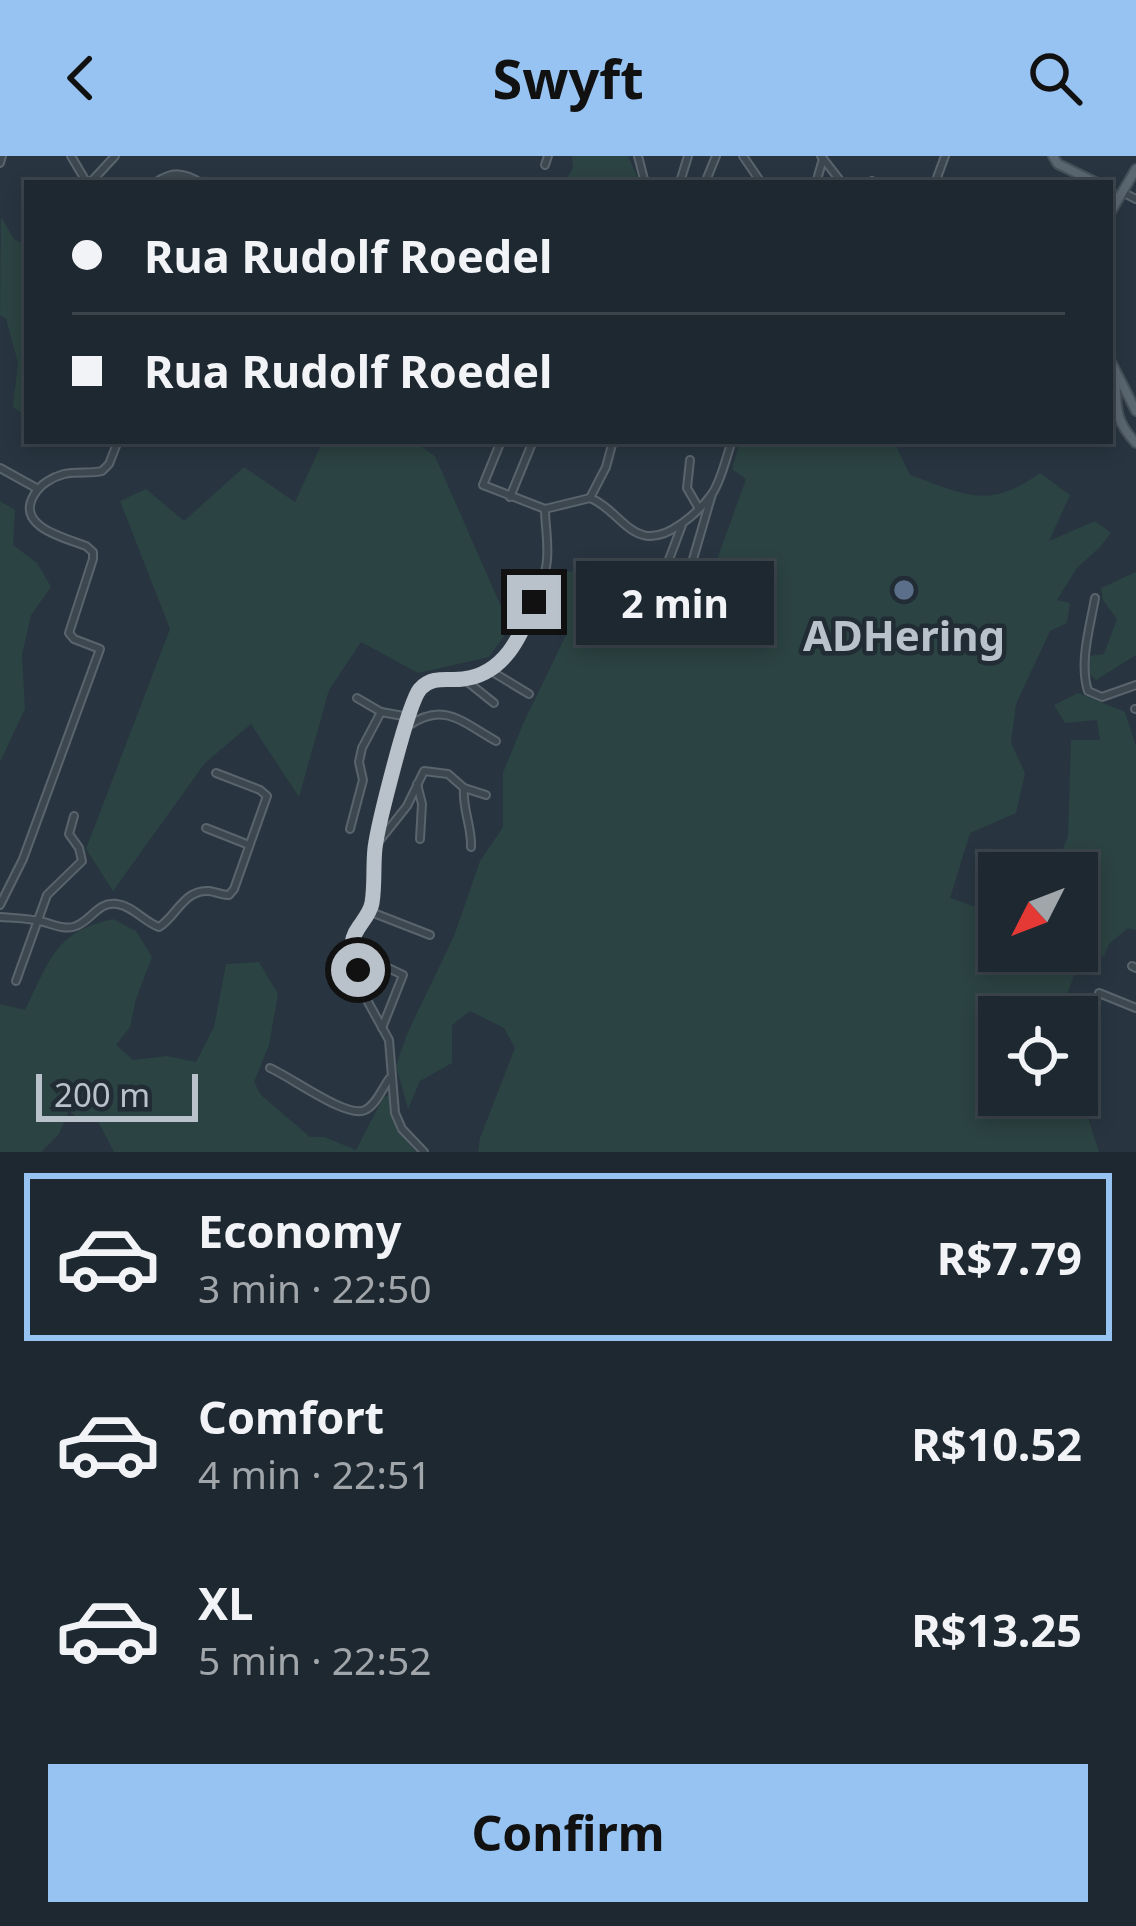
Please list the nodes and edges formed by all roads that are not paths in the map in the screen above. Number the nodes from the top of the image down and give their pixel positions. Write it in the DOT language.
graph roads {
  1 [pos="115,156"];
  2 [pos="716,156"];
  3 [pos="1056,159"];
  4 [pos="1136,169"];
  5 [pos="710,170"];
  6 [pos="92,180"];
  7 [pos="162,180"];
  8 [pos="196,180"];
  9 [pos="706,180"];
  10 [pos="714,180"];
  11 [pos="1092,180"];
  12 [pos="1113,190"];
  13 [pos="1122,194"];
  14 [pos="1136,199"];
  15 [pos="1113,208"];
  16 [pos="1113,366"];
  17 [pos="1115,371"];
  18 [pos="1133,398"];
  19 [pos="1115,400"];
  20 [pos="1136,411"];
  21 [pos="1135,441"];
  22 [pos="117,444"];
  23 [pos="500,444"];
  24 [pos="532,444"];
  25 [pos="612,444"];
  26 [pos="731,444"];
  27 [pos="689,460"];
  28 [pos="0,468"];
  29 [pos="38,489"];
  30 [pos="712,494"];
  31 [pos="510,497"];
  32 [pos="590,498"];
  33 [pos="699,507"];
  34 [pos="545,509"];
  35 [pos="682,524"];
  36 [pos="691,566"];
  37 [pos="662,578"];
  38 [pos="1095,598"];
  39 [pos="490,671"];
  40 [pos="464,679"];
  41 [pos="1136,685"];
  42 [pos="530,694"];
  43 [pos="357,698"];
  44 [pos="494,703"];
  45 [pos="381,712"];
  46 [pos="409,717"];
  47 [pos="406,728"];
  48 [pos="496,741"];
  49 [pos="216,773"];
  50 [pos="417,784"];
  51 [pos="464,788"];
  52 [pos="486,795"];
  53 [pos="74,816"];
  54 [pos="206,828"];
  55 [pos="350,829"];
  56 [pos="420,839"];
  57 [pos="249,845"];
  58 [pos="376,845"];
  59 [pos="471,847"];
  60 [pos="0,905"];
  61 [pos="370,911"];
  62 [pos="0,917"];
  63 [pos="38,921"];
  64 [pos="430,934"];
  65 [pos="385,966"];
  66 [pos="16,981"];
  67 [pos="1099,993"];
  68 [pos="1136,1008"];
  69 [pos="382,1028"];
  70 [pos="270,1068"];
  71 [pos="391,1076"];
  72 [pos="424,1152"];
  1 -- 6 [label="street"];
  2 -- 5 [label="street"];
  3 -- 11 [label="main road"];
  4 -- 13 [label="main road"];
  5 -- 9 [label="street"];
  5 -- 10 [label="street"];
  7 -- 8 [label="street"];
  12 -- 13 [label="main road"];
  13 -- 14 [label="street"];
  13 -- 15 [label="main road"];
  16 -- 17 [label="main road"];
  17 -- 18 [label="main road"];
  17 -- 19 [label="main road"];
  18 -- 19 [label="main road"];
  18 -- 20 [label="main road"];
  19 -- 21 [label="main road"];
  22 -- 29 [label="street"];
  23 -- 31 [label="street"];
  24 -- 31 [label="street"];
  25 -- 32 [label="street"];
  26 -- 30 [label="street"];
  27 -- 33 [label="street"];
  28 -- 29 [label="street"];
  29 -- 60 [label="street"];
  30 -- 33 [label="street"];
  30 -- 36 [label="street"];
  31 -- 34 [label="street"];
  32 -- 34 [label="street"];
  32 -- 35 [label="street"];
  33 -- 35 [label="street"];
  34 -- 39 [label="street"];
  35 -- 37 [label="street"];
  38 -- 41 [label="street"];
  39 -- 40 [label="street"];
  39 -- 42 [label="street"];
  40 -- 44 [label="street"];
  40 -- 46 [label="street"];
  43 -- 45 [label="street"];
  45 -- 46 [label="street"];
  45 -- 55 [label="street"];
  46 -- 47 [label="street"];
  47 -- 48 [label="street"];
  47 -- 58 [label="street"];
  49 -- 57 [label="street"];
  50 -- 51 [label="street"];
  50 -- 56 [label="street"];
  50 -- 58 [label="street"];
  51 -- 52 [label="street"];
  51 -- 59 [label="street"];
  53 -- 63 [label="street"];
  54 -- 57 [label="street"];
  57 -- 63 [label="street"];
  58 -- 61 [label="street"];
  61 -- 64 [label="street"];
  61 -- 69 [label="street"];
  62 -- 63 [label="street"];
  63 -- 66 [label="street"];
  65 -- 69 [label="street"];
  67 -- 68 [label="street"];
  69 -- 71 [label="street"];
  70 -- 71 [label="street"];
  71 -- 72 [label="street"];
}
